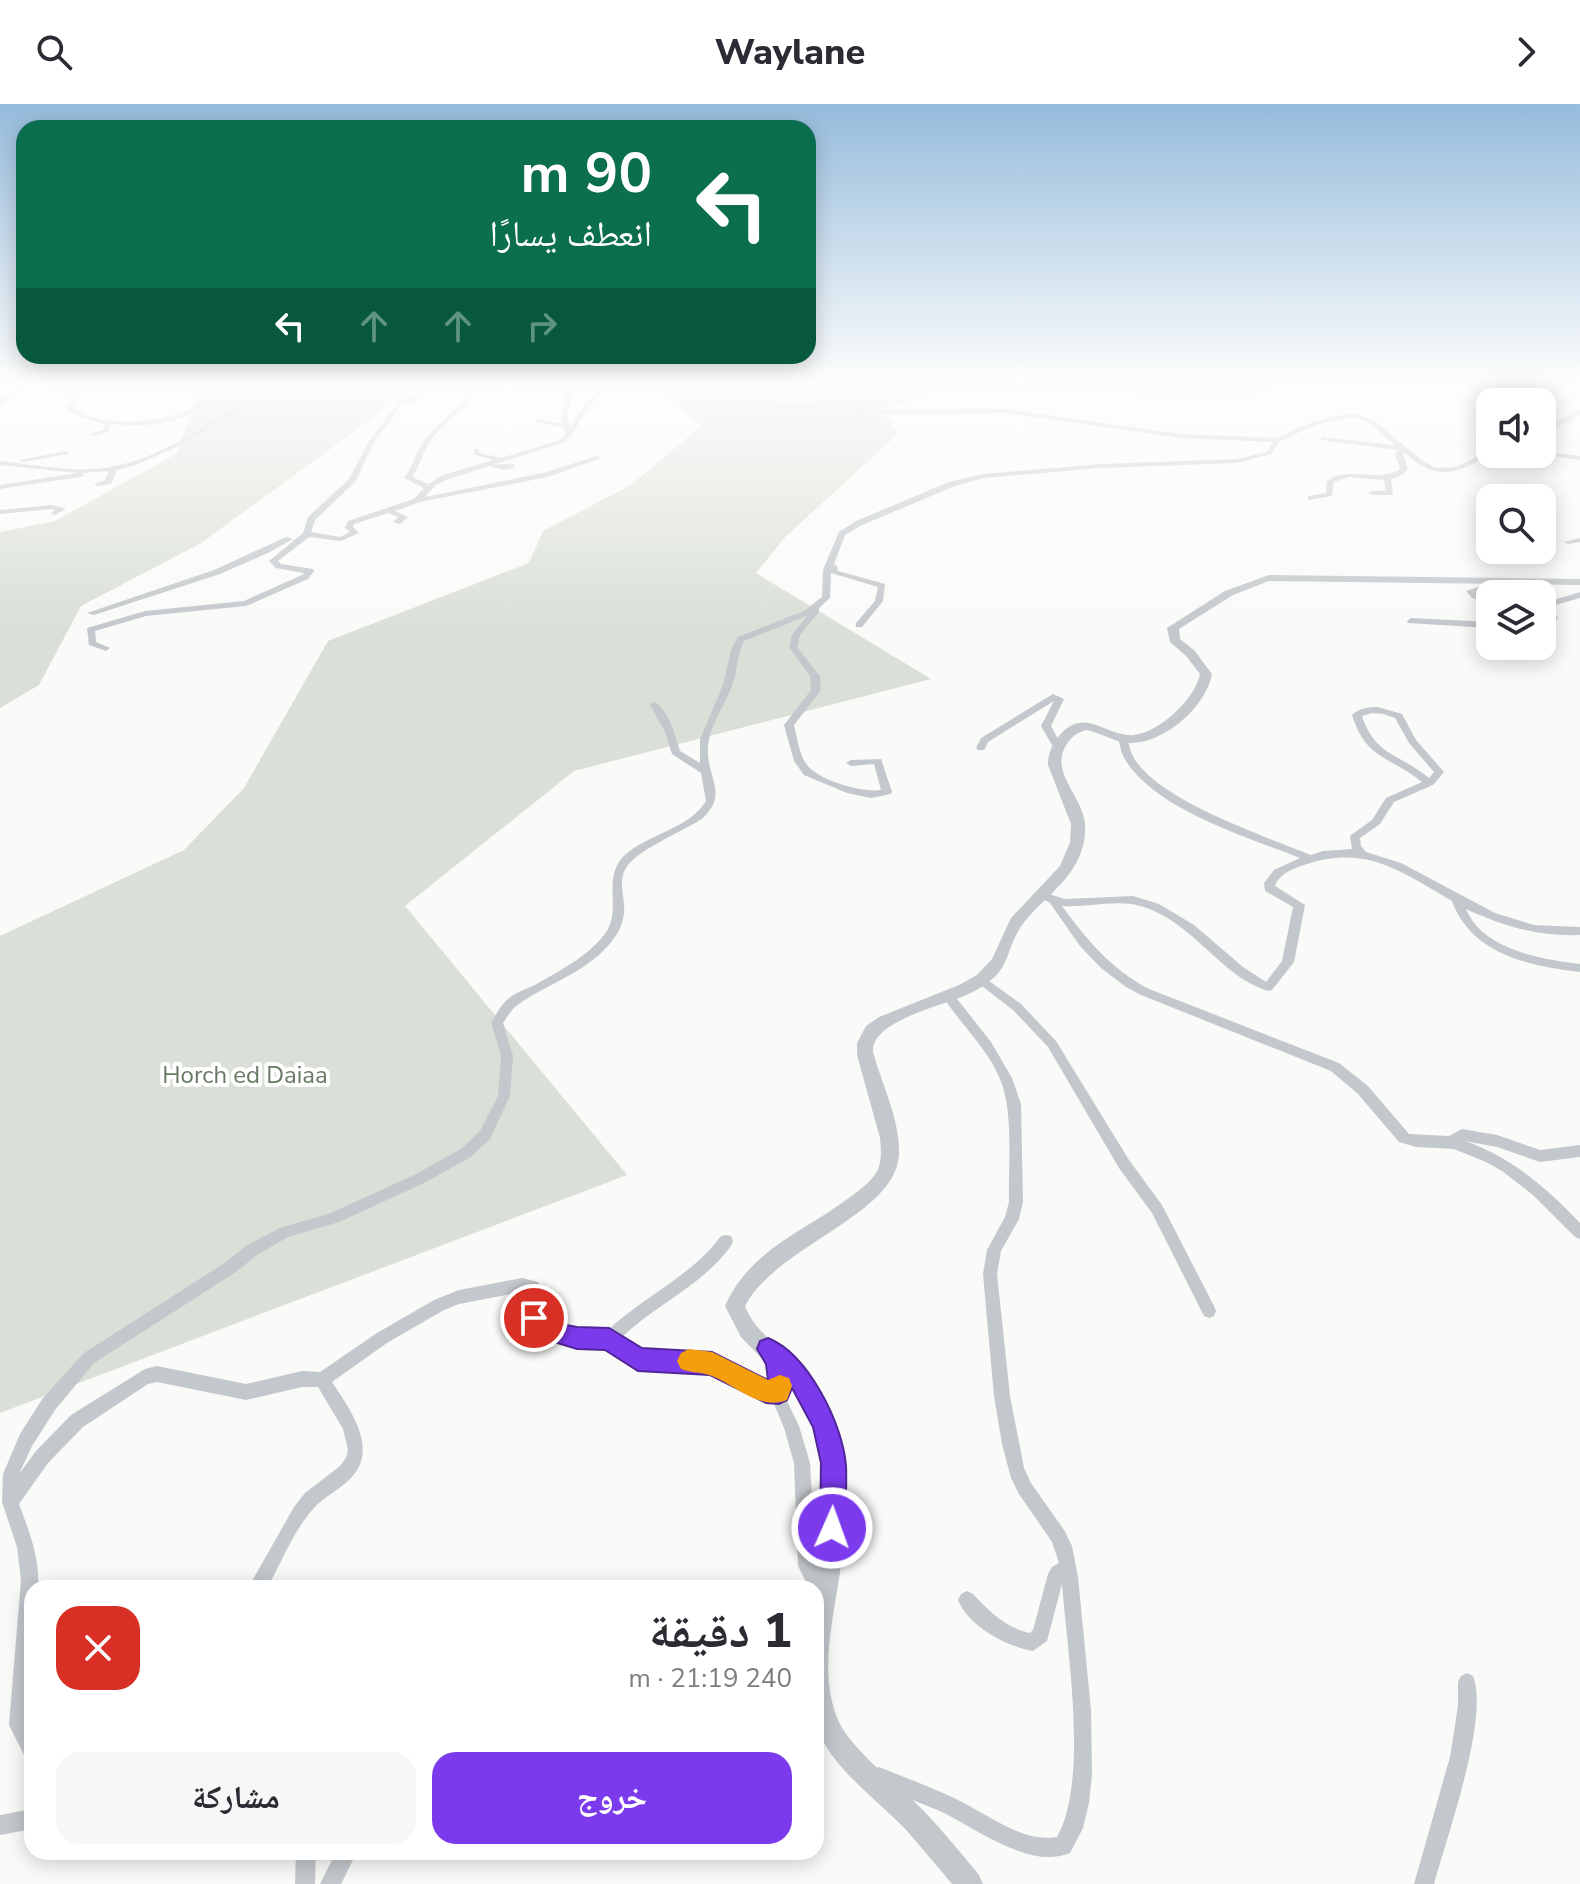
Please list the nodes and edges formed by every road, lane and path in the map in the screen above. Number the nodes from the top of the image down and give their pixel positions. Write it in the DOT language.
graph roads {
  1 [pos="0,463"];
  2 [pos="128,463"];
  3 [pos="361,463"];
  4 [pos="417,463"];
  5 [pos="582,463"];
  6 [pos="1181,463"];
  7 [pos="1403,463"];
  8 [pos="1420,463"];
  9 [pos="1469,463"];
  10 [pos="489,464"];
  11 [pos="511,466"];
  12 [pos="111,470"];
  13 [pos="1060,472"];
  14 [pos="990,476"];
  15 [pos="95,478"];
  16 [pos="1387,479"];
  17 [pos="0,487"];
  18 [pos="430,488"];
  19 [pos="1330,491"];
  20 [pos="1343,492"];
  21 [pos="1372,493"];
  22 [pos="1311,498"];
  23 [pos="417,501"];
  24 [pos="389,511"];
  25 [pos="0,513"];
  26 [pos="55,513"];
  27 [pos="397,522"];
  28 [pos="307,532"];
  29 [pos="1580,540"];
  30 [pos="1568,542"];
  31 [pos="829,565"];
  32 [pos="323,569"];
  33 [pos="311,573"];
  34 [pos="1476,582"];
  35 [pos="1556,582"];
  36 [pos="1580,582"];
  37 [pos="1580,595"];
  38 [pos="1556,602"];
  39 [pos="815,607"];
  40 [pos="91,613"];
  41 [pos="1411,621"];
  42 [pos="1476,624"];
  43 [pos="859,625"];
  44 [pos="106,648"];
  45 [pos="655,705"];
  46 [pos="1123,737"];
  47 [pos="981,748"];
  48 [pos="1058,748"];
  49 [pos="851,763"];
  50 [pos="703,770"];
  51 [pos="1429,783"];
  52 [pos="1362,854"];
  53 [pos="1309,858"];
  54 [pos="1456,898"];
  55 [pos="1049,900"];
  56 [pos="1580,931"];
  57 [pos="1580,968"];
  58 [pos="982,980"];
  59 [pos="950,998"];
  60 [pos="1451,1142"];
  61 [pos="1580,1151"];
  62 [pos="1580,1233"];
  63 [pos="726,1241"];
  64 [pos="1209,1311"];
  65 [pos="609,1339"];
  66 [pos="768,1349"];
  67 [pos="322,1380"];
  68 [pos="779,1392"];
  69 [pos="10,1502"];
  70 [pos="1068,1568"];
  71 [pos="28,1580"];
  72 [pos="262,1580"];
  73 [pos="814,1580"];
  74 [pos="824,1589"];
  75 [pos="967,1600"];
  76 [pos="24,1640"];
  77 [pos="1467,1682"];
  78 [pos="824,1715"];
  79 [pos="24,1736"];
  80 [pos="869,1773"];
  81 [pos="24,1820"];
  82 [pos="0,1825"];
  83 [pos="306,1860"];
  84 [pos="343,1860"];
  85 [pos="305,1884"];
  86 [pos="330,1884"];
  87 [pos="970,1884"];
  88 [pos="1424,1884"];
  1 -- 15 [label="street"];
  2 -- 12 [label="street"];
  3 -- 28 [label="street"];
  4 -- 18 [label="street"];
  5 -- 23 [label="street"];
  6 -- 14 [label="street"];
  7 -- 16 [label="street"];
  8 -- 9 [label="street"];
  10 -- 11 [label="street"];
  10 -- 18 [label="street"];
  12 -- 15 [label="street"];
  12 -- 15 [label="street"];
  13 -- 14 [label="street"];
  14 -- 31 [label="street"];
  15 -- 17 [label="street"];
  16 -- 19 [label="street"];
  16 -- 21 [label="street"];
  18 -- 23 [label="street"];
  19 -- 20 [label="street"];
  19 -- 22 [label="street"];
  23 -- 24 [label="street"];
  24 -- 27 [label="street"];
  24 -- 28 [label="street"];
  25 -- 26 [label="street"];
  28 -- 33 [label="street"];
  28 -- 40 [label="street"];
  29 -- 30 [label="street"];
  31 -- 39 [label="street"];
  31 -- 43 [label="street"];
  32 -- 33 [label="street"];
  33 -- 44 [label="street"];
  34 -- 46 [label="street"];
  35 -- 36 [label="street"];
  37 -- 38 [label="street"];
  39 -- 49 [label="street"];
  39 -- 50 [label="street"];
  41 -- 42 [label="street"];
  45 -- 50 [label="street"];
  46 -- 48 [label="street"];
  46 -- 53 [label="street"];
  47 -- 48 [label="street"];
  48 -- 55 [label="street"];
  50 -- 69 [label="street"];
  51 -- 51 [label="street"];
  51 -- 52 [label="street"];
  52 -- 53 [label="street"];
  52 -- 54 [label="street"];
  53 -- 55 [label="street"];
  54 -- 56 [label="street"];
  54 -- 57 [label="street"];
  55 -- 58 [label="street"];
  55 -- 60 [label="street"];
  58 -- 59 [label="street"];
  58 -- 64 [label="street"];
  59 -- 66 [label="street"];
  59 -- 70 [label="street"];
  60 -- 61 [label="street"];
  60 -- 62 [label="street"];
  63 -- 65 [label="street"];
  65 -- 67 [label="street"];
  65 -- 68 [label="street"];
  66 -- 68 [label="street"];
  66 -- 74 [label="street"];
  67 -- 69 [label="street"];
  67 -- 72 [label="street"];
  68 -- 73 [label="street"];
  69 -- 71 [label="street"];
  70 -- 75 [label="street"];
  70 -- 80 [label="street"];
  76 -- 79 [label="street"];
  77 -- 88 [label="street"];
  78 -- 80 [label="street"];
  80 -- 87 [label="street"];
  81 -- 82 [label="street"];
  83 -- 85 [label="street"];
  84 -- 86 [label="street"];
}
